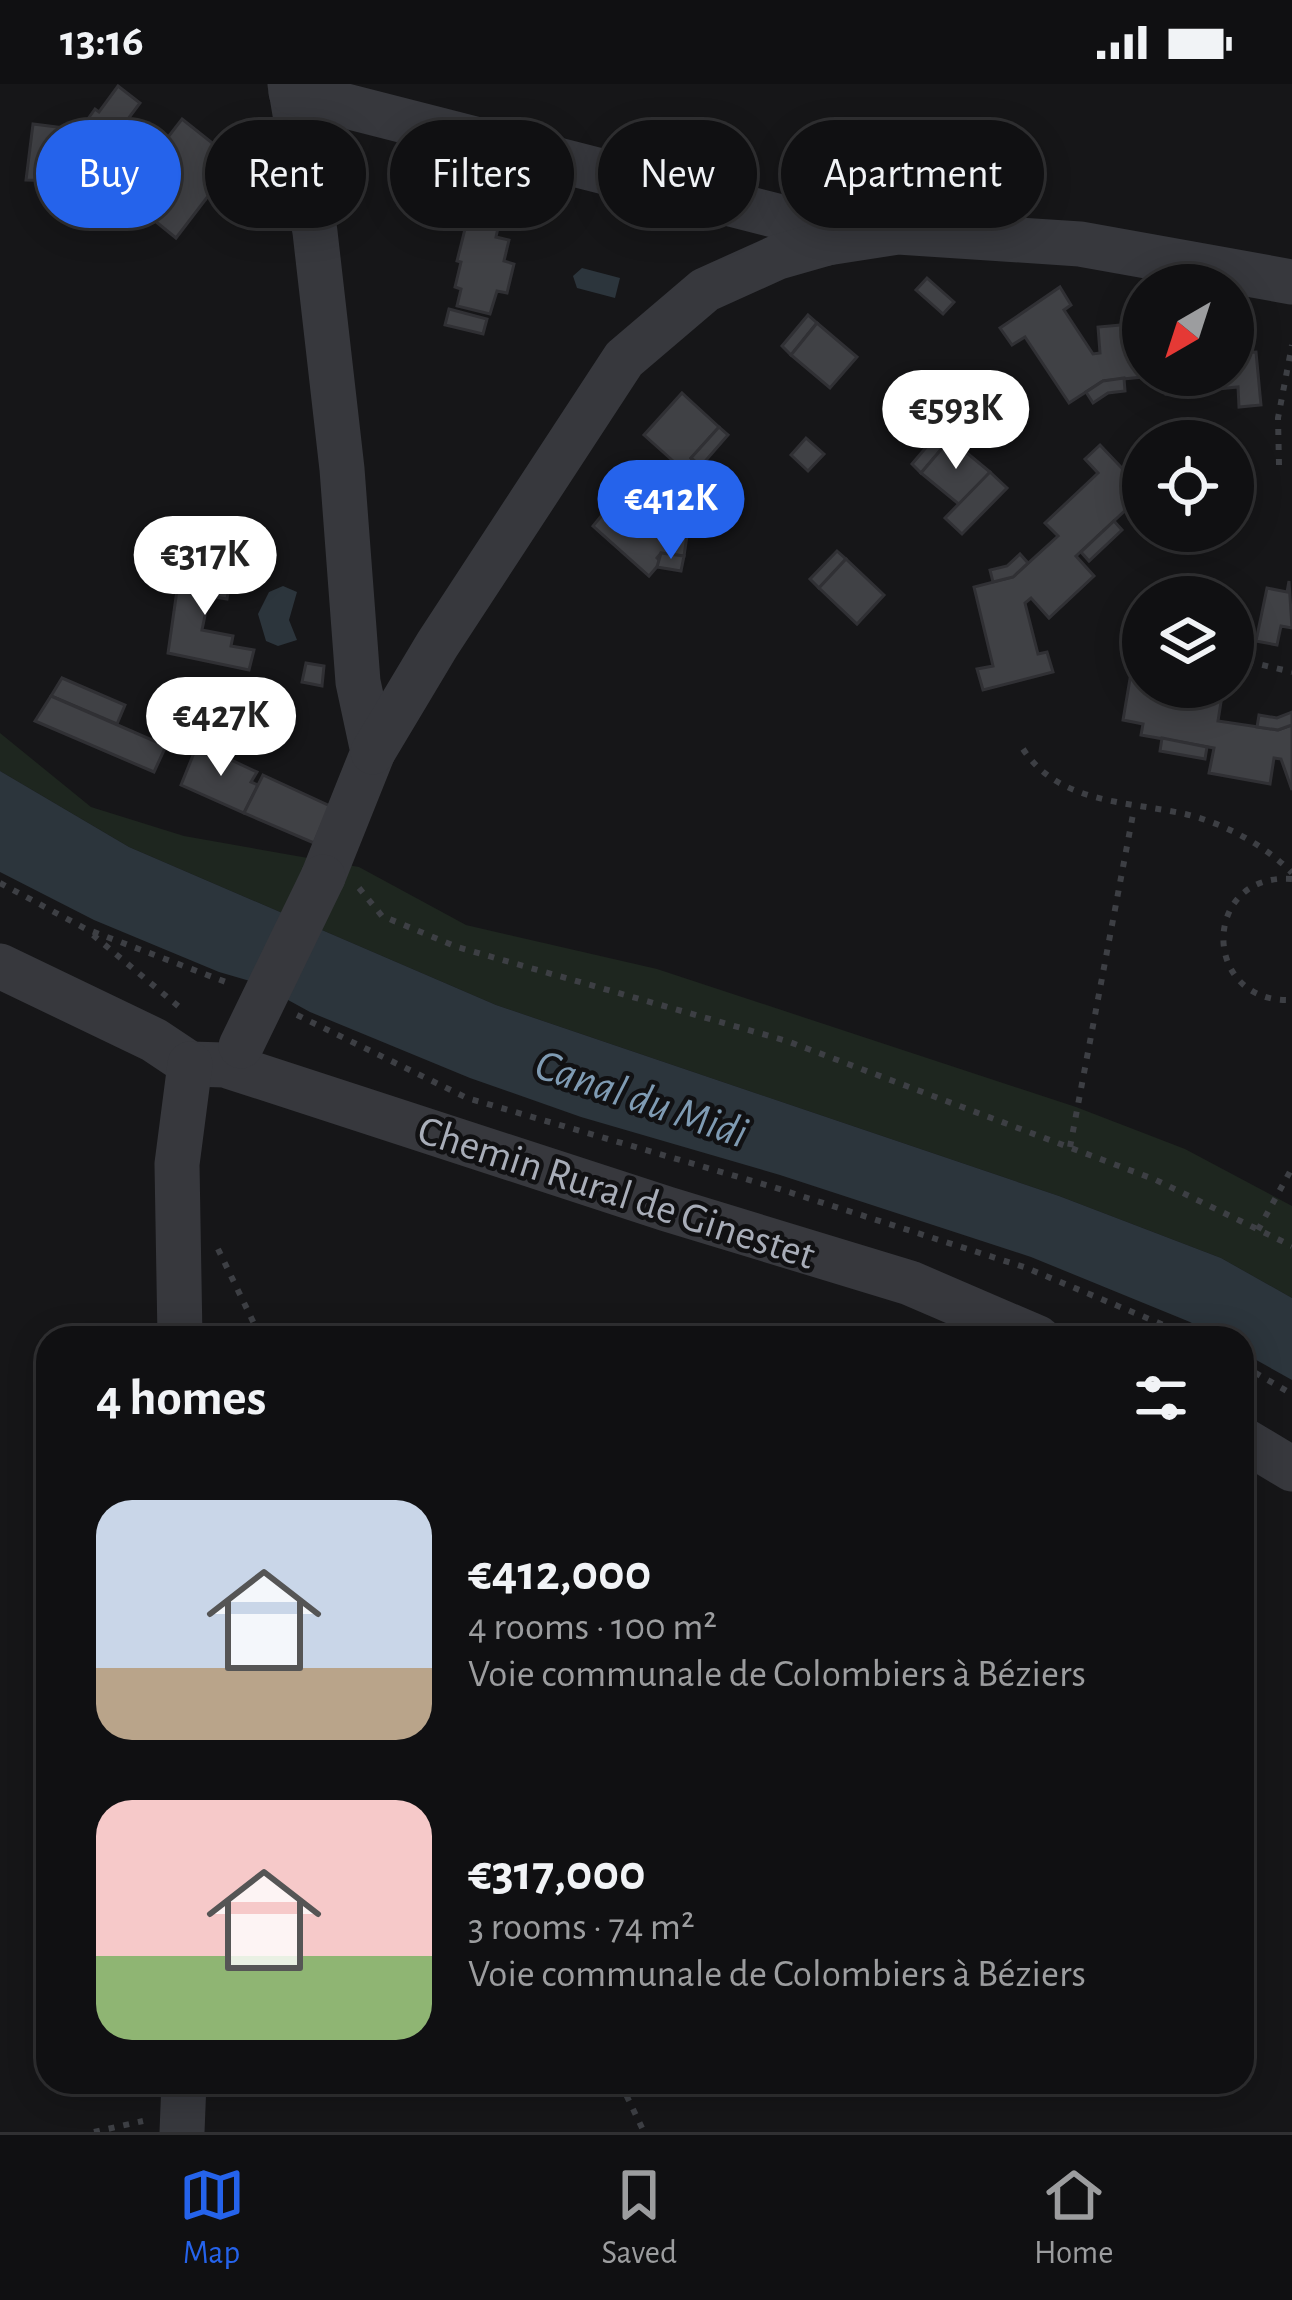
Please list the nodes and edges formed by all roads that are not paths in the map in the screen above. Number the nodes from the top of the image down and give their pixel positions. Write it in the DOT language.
graph roads {
  1 [pos="291,88"];
  2 [pos="827,243"];
  3 [pos="1292,282"];
  4 [pos="373,752"];
  5 [pos="0,966"];
  6 [pos="219,1058"];
  7 [pos="180,1326"];
  8 [pos="1010,1326"];
  9 [pos="1254,1446"];
  10 [pos="1292,1469"];
  1 -- 2 [label="street"];
  1 -- 4 [label="street"];
  2 -- 3 [label="street"];
  2 -- 4 [label="street"];
  4 -- 6 [label="street, bridge"];
  5 -- 6 [label="street, Chemin Rural de Ginestet"];
  6 -- 7 [label="street"];
  6 -- 8 [label="street, Chemin Rural de Ginestet"];
  9 -- 10 [label="street"];
}
